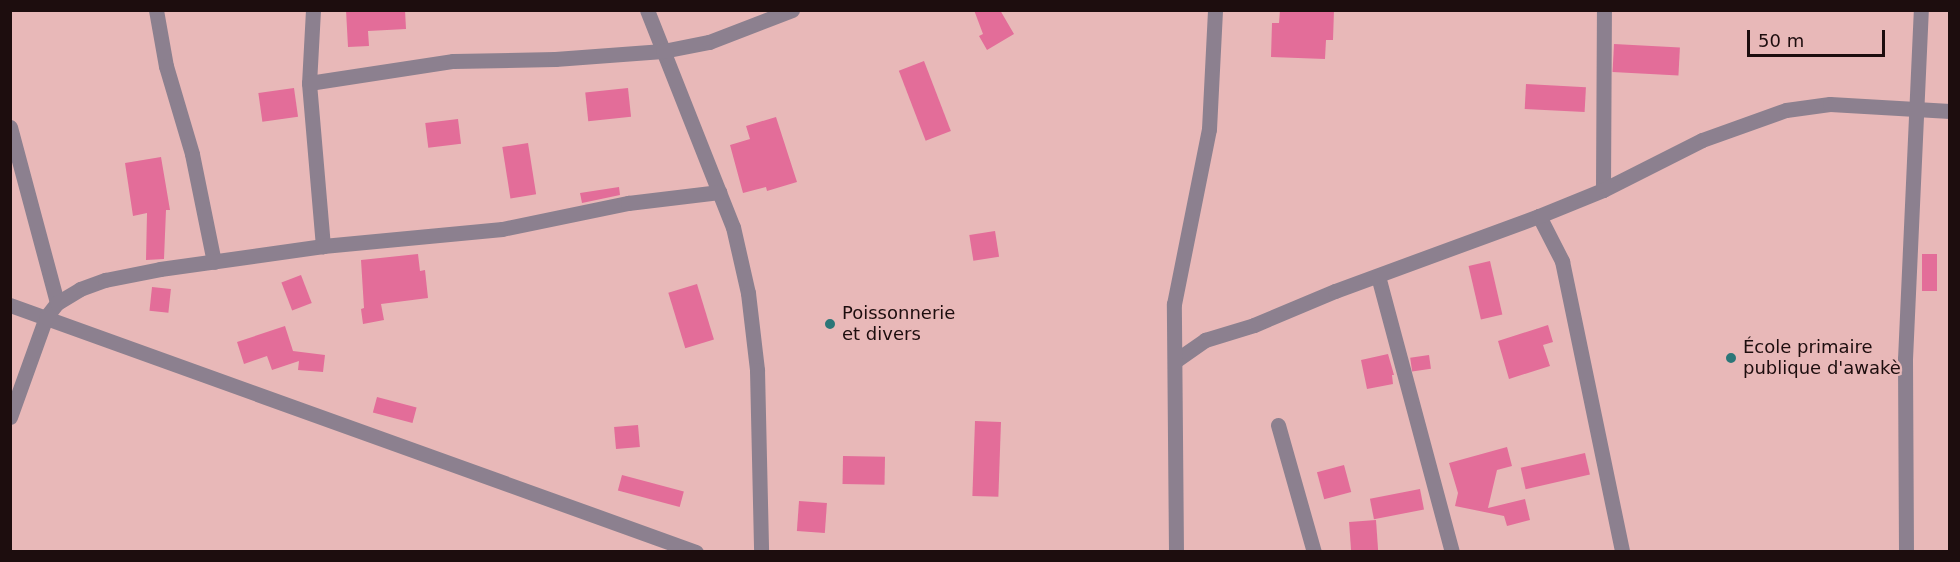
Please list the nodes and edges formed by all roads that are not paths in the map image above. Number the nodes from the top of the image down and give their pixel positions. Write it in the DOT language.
graph roads {
  1 [pos="156,10"];
  2 [pos="313,10"];
  3 [pos="647,10"];
  4 [pos="792,10"];
  5 [pos="1215,10"];
  6 [pos="1604,10"];
  7 [pos="1921,10"];
  8 [pos="663,51"];
  9 [pos="309,83"];
  10 [pos="1916,107"];
  11 [pos="1950,111"];
  12 [pos="10,127"];
  13 [pos="1603,190"];
  14 [pos="719,192"];
  15 [pos="1539,216"];
  16 [pos="323,246"];
  17 [pos="214,262"];
  18 [pos="1378,276"];
  19 [pos="57,303"];
  20 [pos="10,305"];
  21 [pos="46,317"];
  22 [pos="1175,361"];
  23 [pos="10,417"];
  24 [pos="1278,425"];
  25 [pos="696,552"];
  26 [pos="761,552"];
  27 [pos="1176,552"];
  28 [pos="1314,552"];
  29 [pos="1452,552"];
  30 [pos="1622,552"];
  31 [pos="1906,552"];
  1 -- 17 [label="street"];
  2 -- 9 [label="street"];
  3 -- 8 [label="street"];
  4 -- 8 [label="street"];
  5 -- 22 [label="street"];
  6 -- 13 [label="street"];
  7 -- 10 [label="street"];
  8 -- 9 [label="street"];
  8 -- 14 [label="street"];
  9 -- 16 [label="street"];
  10 -- 11 [label="street"];
  10 -- 13 [label="street"];
  10 -- 31 [label="street"];
  12 -- 19 [label="street"];
  13 -- 15 [label="street"];
  14 -- 16 [label="street"];
  14 -- 26 [label="street"];
  15 -- 18 [label="street"];
  15 -- 30 [label="street"];
  16 -- 17 [label="street"];
  17 -- 19 [label="street"];
  18 -- 22 [label="street"];
  18 -- 29 [label="street"];
  19 -- 21 [label="street"];
  20 -- 21 [label="street"];
  21 -- 23 [label="street"];
  21 -- 25 [label="street"];
  22 -- 27 [label="street"];
  24 -- 28 [label="street"];
}
